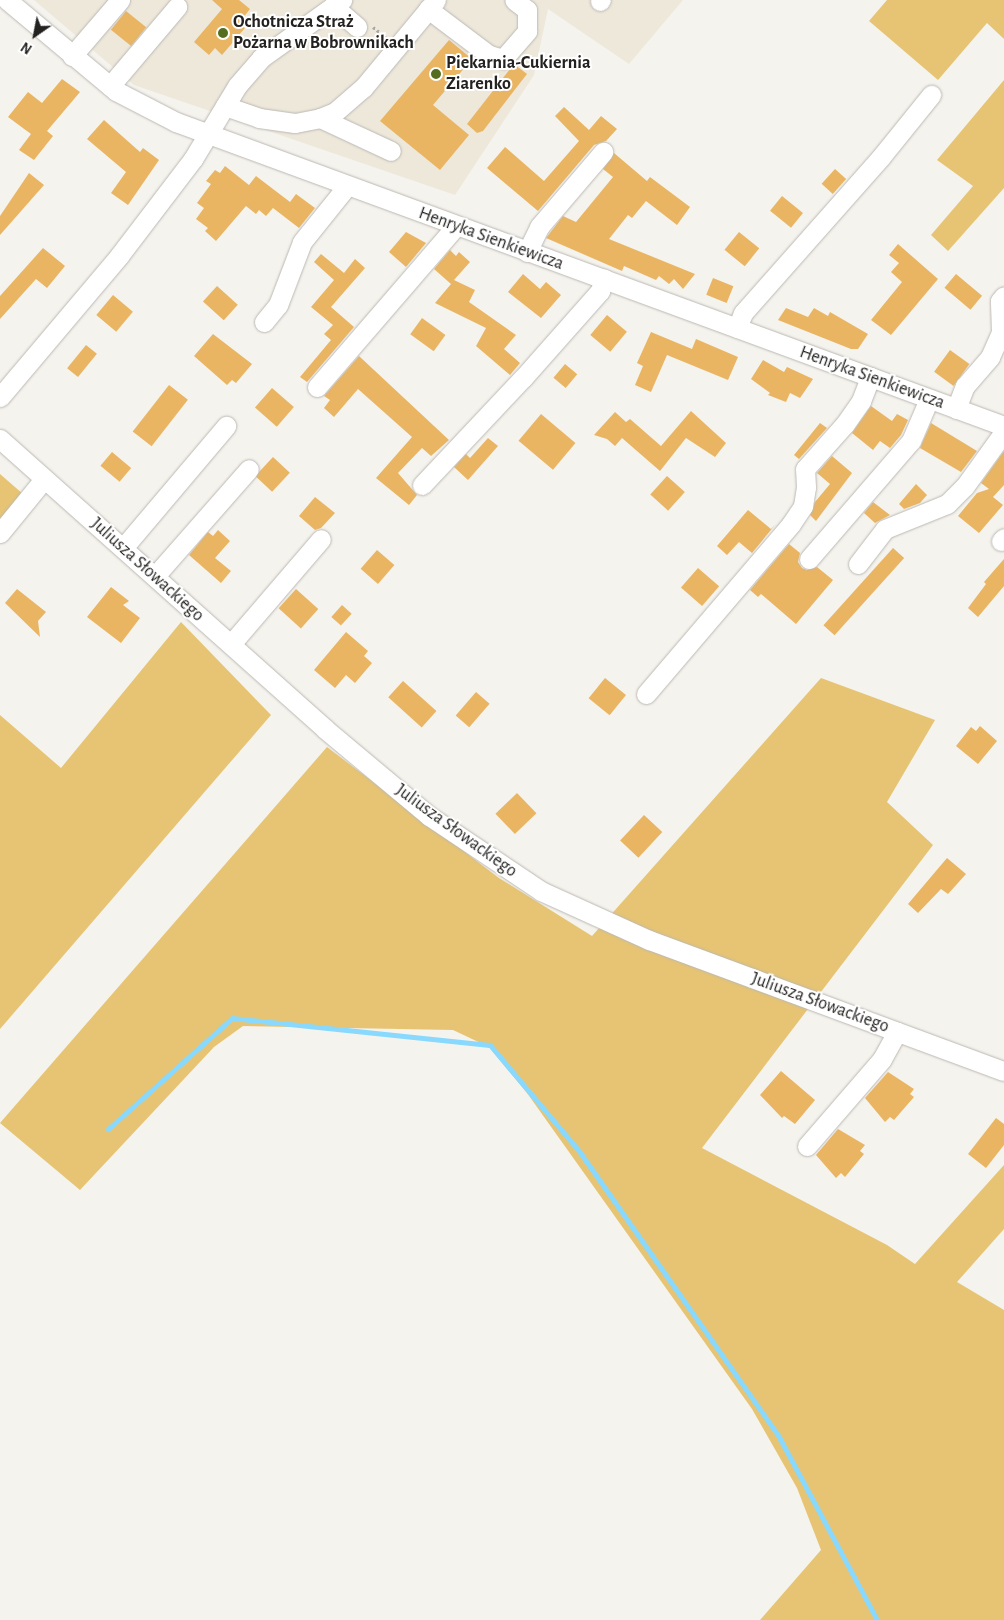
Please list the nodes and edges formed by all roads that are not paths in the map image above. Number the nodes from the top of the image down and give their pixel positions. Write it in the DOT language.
graph roads {
  1 [pos="7,0"];
  2 [pos="120,0"];
  3 [pos="514,0"];
  4 [pos="337,2"];
  5 [pos="432,4"];
  6 [pos="177,7"];
  7 [pos="357,27"];
  8 [pos="72,56"];
  9 [pos="110,86"];
  10 [pos="931,95"];
  11 [pos="225,106"];
  12 [pos="320,118"];
  13 [pos="207,135"];
  14 [pos="391,150"];
  15 [pos="603,152"];
  16 [pos="348,186"];
  17 [pos="456,226"];
  18 [pos="527,252"];
  19 [pos="604,279"];
  20 [pos="1004,296"];
  21 [pos="264,322"];
  22 [pos="737,328"];
  23 [pos="870,377"];
  24 [pos="317,387"];
  25 [pos="0,397"];
  26 [pos="929,399"];
  27 [pos="956,408"];
  28 [pos="226,426"];
  29 [pos="1004,426"];
  30 [pos="1004,432"];
  31 [pos="0,439"];
  32 [pos="249,469"];
  33 [pos="44,479"];
  34 [pos="422,485"];
  35 [pos="0,533"];
  36 [pos="321,539"];
  37 [pos="123,548"];
  38 [pos="809,559"];
  39 [pos="858,564"];
  40 [pos="155,576"];
  41 [pos="231,644"];
  42 [pos="646,694"];
  43 [pos="897,1032"];
  44 [pos="1004,1071"];
  45 [pos="807,1146"];
  1 -- 8 [label="street, Henryka Sienkiewicza"];
  2 -- 8 [label="street"];
  3 -- 5 [label="street"];
  4 -- 7 [label="street"];
  4 -- 11 [label="street"];
  5 -- 12 [label="street"];
  6 -- 9 [label="street"];
  8 -- 9 [label="street, Henryka Sienkiewicza"];
  9 -- 13 [label="street, Henryka Sienkiewicza"];
  10 -- 22 [label="street"];
  11 -- 12 [label="street"];
  11 -- 13 [label="street"];
  12 -- 14 [label="street"];
  13 -- 16 [label="street, Henryka Sienkiewicza"];
  13 -- 25 [label="street"];
  15 -- 18 [label="street"];
  16 -- 17 [label="street, Henryka Sienkiewicza"];
  16 -- 21 [label="street"];
  17 -- 18 [label="street, Henryka Sienkiewicza"];
  17 -- 24 [label="street"];
  18 -- 19 [label="street, Henryka Sienkiewicza"];
  19 -- 22 [label="street, Henryka Sienkiewicza"];
  19 -- 34 [label="street"];
  20 -- 27 [label="street"];
  22 -- 23 [label="street, Henryka Sienkiewicza"];
  23 -- 26 [label="street, Henryka Sienkiewicza"];
  23 -- 42 [label="street"];
  26 -- 27 [label="street, Henryka Sienkiewicza"];
  26 -- 38 [label="street"];
  27 -- 29 [label="street, Henryka Sienkiewicza"];
  28 -- 37 [label="street"];
  30 -- 39 [label="street"];
  31 -- 33 [label="street, Juliusza Słowackiego"];
  32 -- 40 [label="street"];
  33 -- 35 [label="street"];
  33 -- 37 [label="street, Juliusza Słowackiego"];
  36 -- 41 [label="street"];
  37 -- 40 [label="street, Juliusza Słowackiego"];
  40 -- 41 [label="street, Juliusza Słowackiego"];
  41 -- 43 [label="street, Juliusza Słowackiego"];
  43 -- 44 [label="street, Juliusza Słowackiego"];
  43 -- 45 [label="street"];
}
